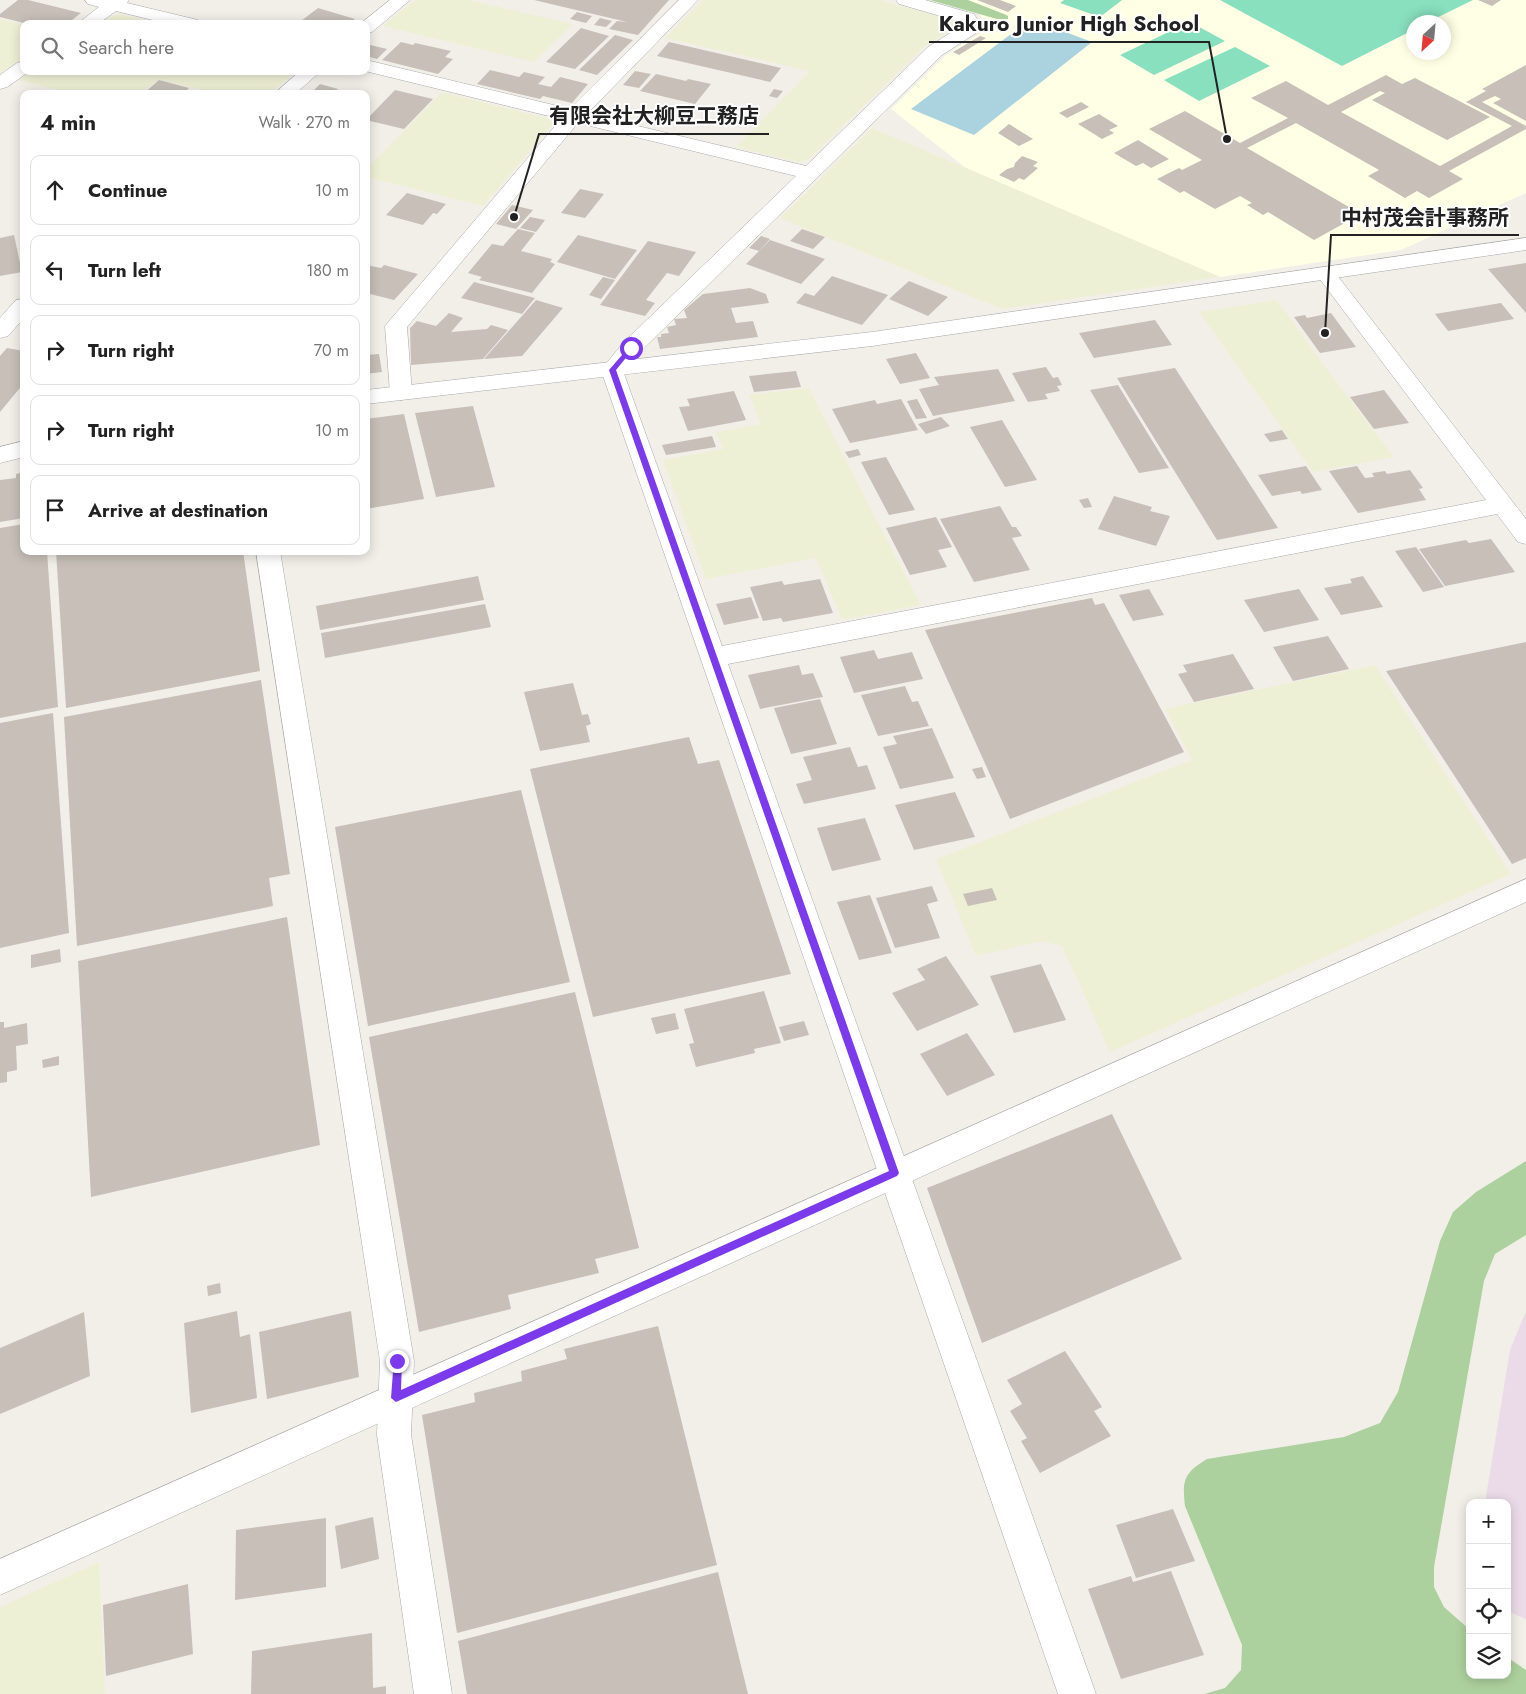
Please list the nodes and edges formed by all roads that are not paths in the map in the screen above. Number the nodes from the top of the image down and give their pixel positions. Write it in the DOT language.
graph roads {
  1 [pos="94,0"];
  2 [pos="401,0"];
  3 [pos="689,0"];
  4 [pos="905,0"];
  5 [pos="117,2"];
  6 [pos="92,20"];
  7 [pos="178,20"];
  8 [pos="370,25"];
  9 [pos="370,67"];
  10 [pos="20,70"];
  11 [pos="307,75"];
  12 [pos="0,83"];
  13 [pos="288,90"];
  14 [pos="574,116"];
  15 [pos="810,174"];
  16 [pos="1526,244"];
  17 [pos="1326,274"];
  18 [pos="20,307"];
  19 [pos="20,309"];
  20 [pos="0,316"];
  21 [pos="0,331"];
  22 [pos="612,370"];
  23 [pos="401,393"];
  24 [pos="370,397"];
  25 [pos="20,450"];
  26 [pos="0,455"];
  27 [pos="1502,506"];
  28 [pos="1526,536"];
  29 [pos="269,555"];
  30 [pos="714,657"];
  31 [pos="1526,890"];
  32 [pos="894,1173"];
  33 [pos="396,1398"];
  34 [pos="0,1577"];
  35 [pos="433,1694"];
  36 [pos="1077,1694"];
  1 -- 5 [label="street"];
  2 -- 8 [label="street"];
  3 -- 14 [label="street"];
  4 -- 15 [label="street"];
  5 -- 6 [label="street"];
  5 -- 7 [label="street"];
  9 -- 14 [label="street"];
  10 -- 12 [label="street"];
  11 -- 13 [label="street"];
  14 -- 15 [label="street"];
  14 -- 23 [label="street"];
  15 -- 22 [label="street"];
  16 -- 17 [label="street"];
  17 -- 22 [label="street"];
  17 -- 27 [label="street"];
  18 -- 20 [label="street"];
  19 -- 21 [label="street"];
  22 -- 23 [label="street"];
  22 -- 30 [label="street"];
  23 -- 24 [label="street"];
  25 -- 26 [label="street"];
  27 -- 28 [label="street"];
  27 -- 30 [label="street"];
  29 -- 33 [label="street"];
  30 -- 32 [label="street"];
  31 -- 32 [label="street"];
  32 -- 33 [label="street"];
  32 -- 36 [label="street"];
  33 -- 34 [label="street"];
  33 -- 35 [label="street"];
}
